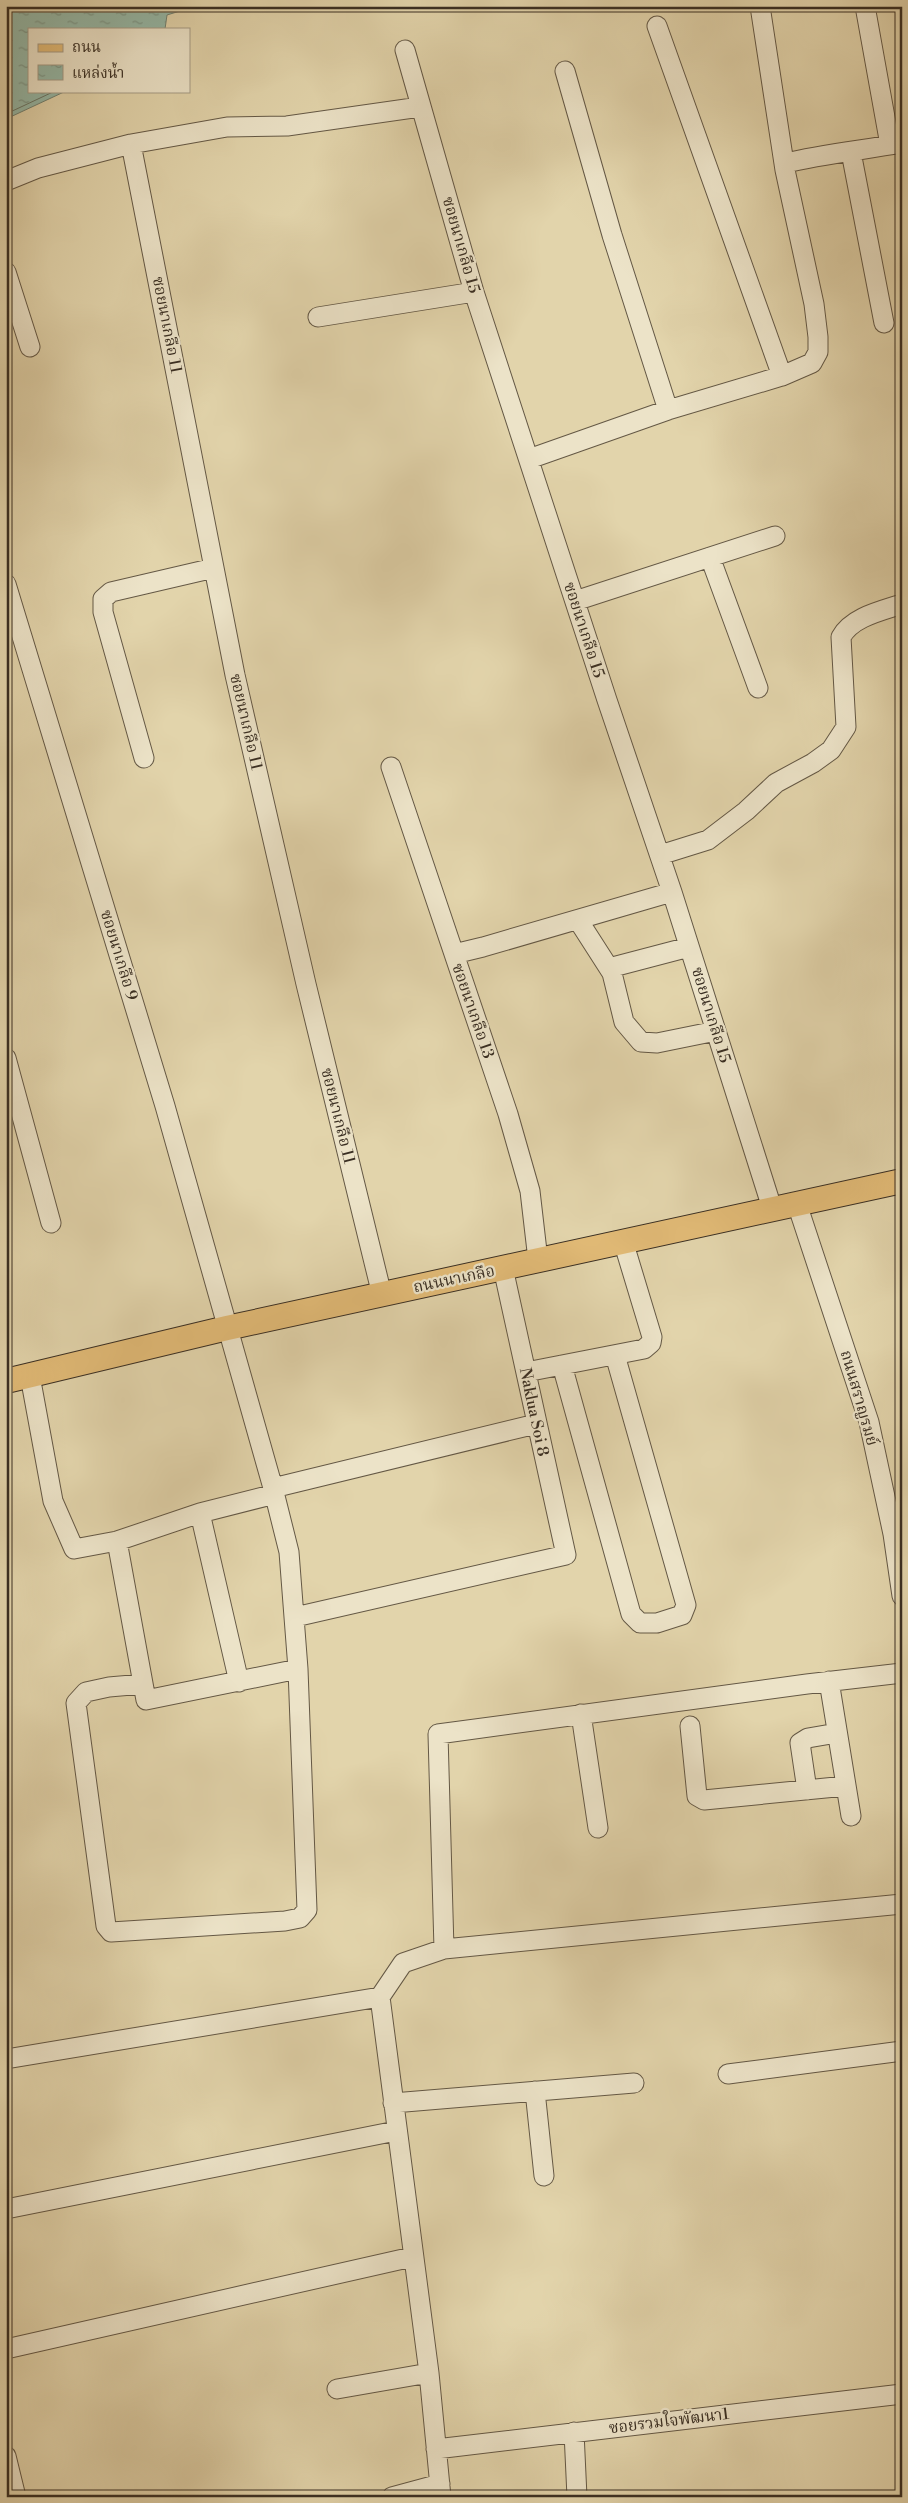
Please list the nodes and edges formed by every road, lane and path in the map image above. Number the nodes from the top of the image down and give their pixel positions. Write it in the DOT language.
graph roads {
  1 [pos="760,6"];
  2 [pos="865,6"];
  3 [pos="657,26"];
  4 [pos="405,50"];
  5 [pos="565,71"];
  6 [pos="420,107"];
  7 [pos="131,144"];
  8 [pos="896,144"];
  9 [pos="851,152"];
  10 [pos="785,163"];
  11 [pos="6,181"];
  12 [pos="6,272"];
  13 [pos="474,292"];
  14 [pos="318,317"];
  15 [pos="884,323"];
  16 [pos="30,347"];
  17 [pos="782,376"];
  18 [pos="668,410"];
  19 [pos="529,459"];
  20 [pos="775,536"];
  21 [pos="710,557"];
  22 [pos="214,568"];
  23 [pos="6,584"];
  24 [pos="575,601"];
  25 [pos="902,604"];
  26 [pos="758,688"];
  27 [pos="144,758"];
  28 [pos="391,767"];
  29 [pos="660,855"];
  30 [pos="672,892"];
  31 [pos="578,920"];
  32 [pos="690,947"];
  33 [pos="454,954"];
  34 [pos="609,968"];
  35 [pos="716,1031"];
  36 [pos="6,1058"];
  37 [pos="902,1181"];
  38 [pos="797,1204"];
  39 [pos="772,1208"];
  40 [pos="52,1223"];
  41 [pos="623,1241"];
  42 [pos="538,1260"];
  43 [pos="503,1268"];
  44 [pos="382,1294"];
  45 [pos="227,1328"];
  46 [pos="614,1355"];
  47 [pos="562,1365"];
  48 [pos="526,1372"];
  49 [pos="30,1376"];
  50 [pos="6,1381"];
  51 [pos="536,1424"];
  52 [pos="274,1491"];
  53 [pos="200,1513"];
  54 [pos="118,1542"];
  55 [pos="902,1596"];
  56 [pos="295,1617"];
  57 [pos="298,1669"];
  58 [pos="902,1673"];
  59 [pos="829,1681"];
  60 [pos="239,1682"];
  61 [pos="143,1684"];
  62 [pos="581,1714"];
  63 [pos="690,1726"];
  64 [pos="837,1733"];
  65 [pos="846,1786"];
  66 [pos="807,1790"];
  67 [pos="851,1816"];
  68 [pos="598,1828"];
  69 [pos="902,1904"];
  70 [pos="444,1949"];
  71 [pos="380,1997"];
  72 [pos="902,2051"];
  73 [pos="6,2059"];
  74 [pos="728,2074"];
  75 [pos="634,2083"];
  76 [pos="535,2091"];
  77 [pos="393,2103"];
  78 [pos="396,2131"];
  79 [pos="544,2176"];
  80 [pos="6,2209"];
  81 [pos="412,2257"];
  82 [pos="6,2349"];
  83 [pos="429,2373"];
  84 [pos="337,2389"];
  85 [pos="902,2394"];
  86 [pos="574,2432"];
  87 [pos="436,2449"];
  88 [pos="6,2456"];
  89 [pos="441,2490"];
  90 [pos="16,2497"];
  91 [pos="392,2497"];
  92 [pos="577,2497"];
  1 -- 10 [label="street"];
  2 -- 8 [label="street"];
  3 -- 17 [label="street"];
  4 -- 6 [label="street, ซอยนาเกลือ 15"];
  5 -- 18 [label="street"];
  6 -- 7 [label="street"];
  6 -- 13 [label="street, ซอยนาเกลือ 15"];
  7 -- 11 [label="street"];
  7 -- 22 [label="street, ซอยนาเกลือ 11"];
  8 -- 9 [label="street"];
  9 -- 10 [label="street"];
  9 -- 15 [label="street"];
  10 -- 17 [label="street"];
  12 -- 16 [label="street"];
  13 -- 14 [label="street"];
  13 -- 19 [label="street, ซอยนาเกลือ 15"];
  17 -- 18 [label="street"];
  18 -- 19 [label="street"];
  19 -- 24 [label="street, ซอยนาเกลือ 15"];
  20 -- 21 [label="street"];
  21 -- 24 [label="street"];
  21 -- 26 [label="street"];
  22 -- 27 [label="street"];
  22 -- 44 [label="street, ซอยนาเกลือ 11"];
  23 -- 45 [label="street, ซอยนาเกลือ 9"];
  24 -- 29 [label="street, ซอยนาเกลือ 15"];
  25 -- 29 [label="street"];
  28 -- 33 [label="street, ซอยนาเกลือ 13"];
  29 -- 30 [label="street, ซอยนาเกลือ 15"];
  30 -- 31 [label="street"];
  30 -- 32 [label="street, ซอยนาเกลือ 15"];
  31 -- 33 [label="street"];
  31 -- 34 [label="street"];
  32 -- 34 [label="street"];
  32 -- 35 [label="street, ซอยนาเกลือ 15"];
  33 -- 42 [label="street, ซอยนาเกลือ 13"];
  34 -- 35 [label="street"];
  35 -- 39 [label="street, ซอยนาเกลือ 15"];
  36 -- 40 [label="street"];
  37 -- 38 [label="main road, ถนนนาเกลือ"];
  38 -- 39 [label="main road, ถนนนาเกลือ"];
  38 -- 55 [label="street, ถนนสราญรมย์"];
  39 -- 41 [label="main road, ถนนนาเกลือ"];
  41 -- 42 [label="main road, ถนนนาเกลือ"];
  41 -- 46 [label="street"];
  42 -- 43 [label="main road, ถนนนาเกลือ"];
  43 -- 44 [label="main road, ถนนนาเกลือ"];
  43 -- 48 [label="street, Naklua Soi 8"];
  44 -- 45 [label="main road, ถนนนาเกลือ"];
  45 -- 49 [label="main road, ถนนนาเกลือ"];
  45 -- 52 [label="street, ซอยนาเกลือ 9"];
  46 -- 47 [label="street"];
  46 -- 47 [label="street"];
  47 -- 48 [label="street"];
  48 -- 51 [label="street, Naklua Soi 8"];
  49 -- 50 [label="main road, ถนนนาเกลือ"];
  49 -- 54 [label="street"];
  51 -- 52 [label="street"];
  51 -- 56 [label="street, Naklua Soi 8"];
  52 -- 53 [label="street"];
  52 -- 56 [label="street, ซอยนาเกลือ 9"];
  53 -- 54 [label="street"];
  53 -- 60 [label="street"];
  54 -- 61 [label="street"];
  56 -- 57 [label="street, ซอยนาเกลือ 9"];
  57 -- 60 [label="street"];
  57 -- 61 [label="street, ซอยนาเกลือ 9"];
  58 -- 59 [label="street"];
  59 -- 62 [label="street"];
  59 -- 64 [label="street"];
  60 -- 61 [label="street"];
  62 -- 68 [label="street"];
  62 -- 70 [label="street"];
  63 -- 66 [label="street"];
  64 -- 65 [label="street"];
  64 -- 66 [label="street"];
  65 -- 66 [label="street"];
  65 -- 67 [label="street"];
  69 -- 70 [label="street"];
  70 -- 71 [label="street"];
  71 -- 73 [label="street"];
  71 -- 77 [label="street"];
  72 -- 74 [label="street"];
  75 -- 76 [label="street"];
  76 -- 77 [label="street"];
  76 -- 79 [label="street"];
  77 -- 78 [label="street"];
  78 -- 80 [label="street"];
  78 -- 81 [label="street"];
  81 -- 82 [label="street"];
  81 -- 83 [label="street"];
  83 -- 84 [label="street"];
  83 -- 87 [label="street"];
  85 -- 86 [label="street, ซอยรวมใจพัฒนา1"];
  86 -- 87 [label="street, ซอยรวมใจพัฒนา1"];
  86 -- 92 [label="street"];
  87 -- 89 [label="street"];
  88 -- 90 [label="street"];
  89 -- 91 [label="street"];
}
